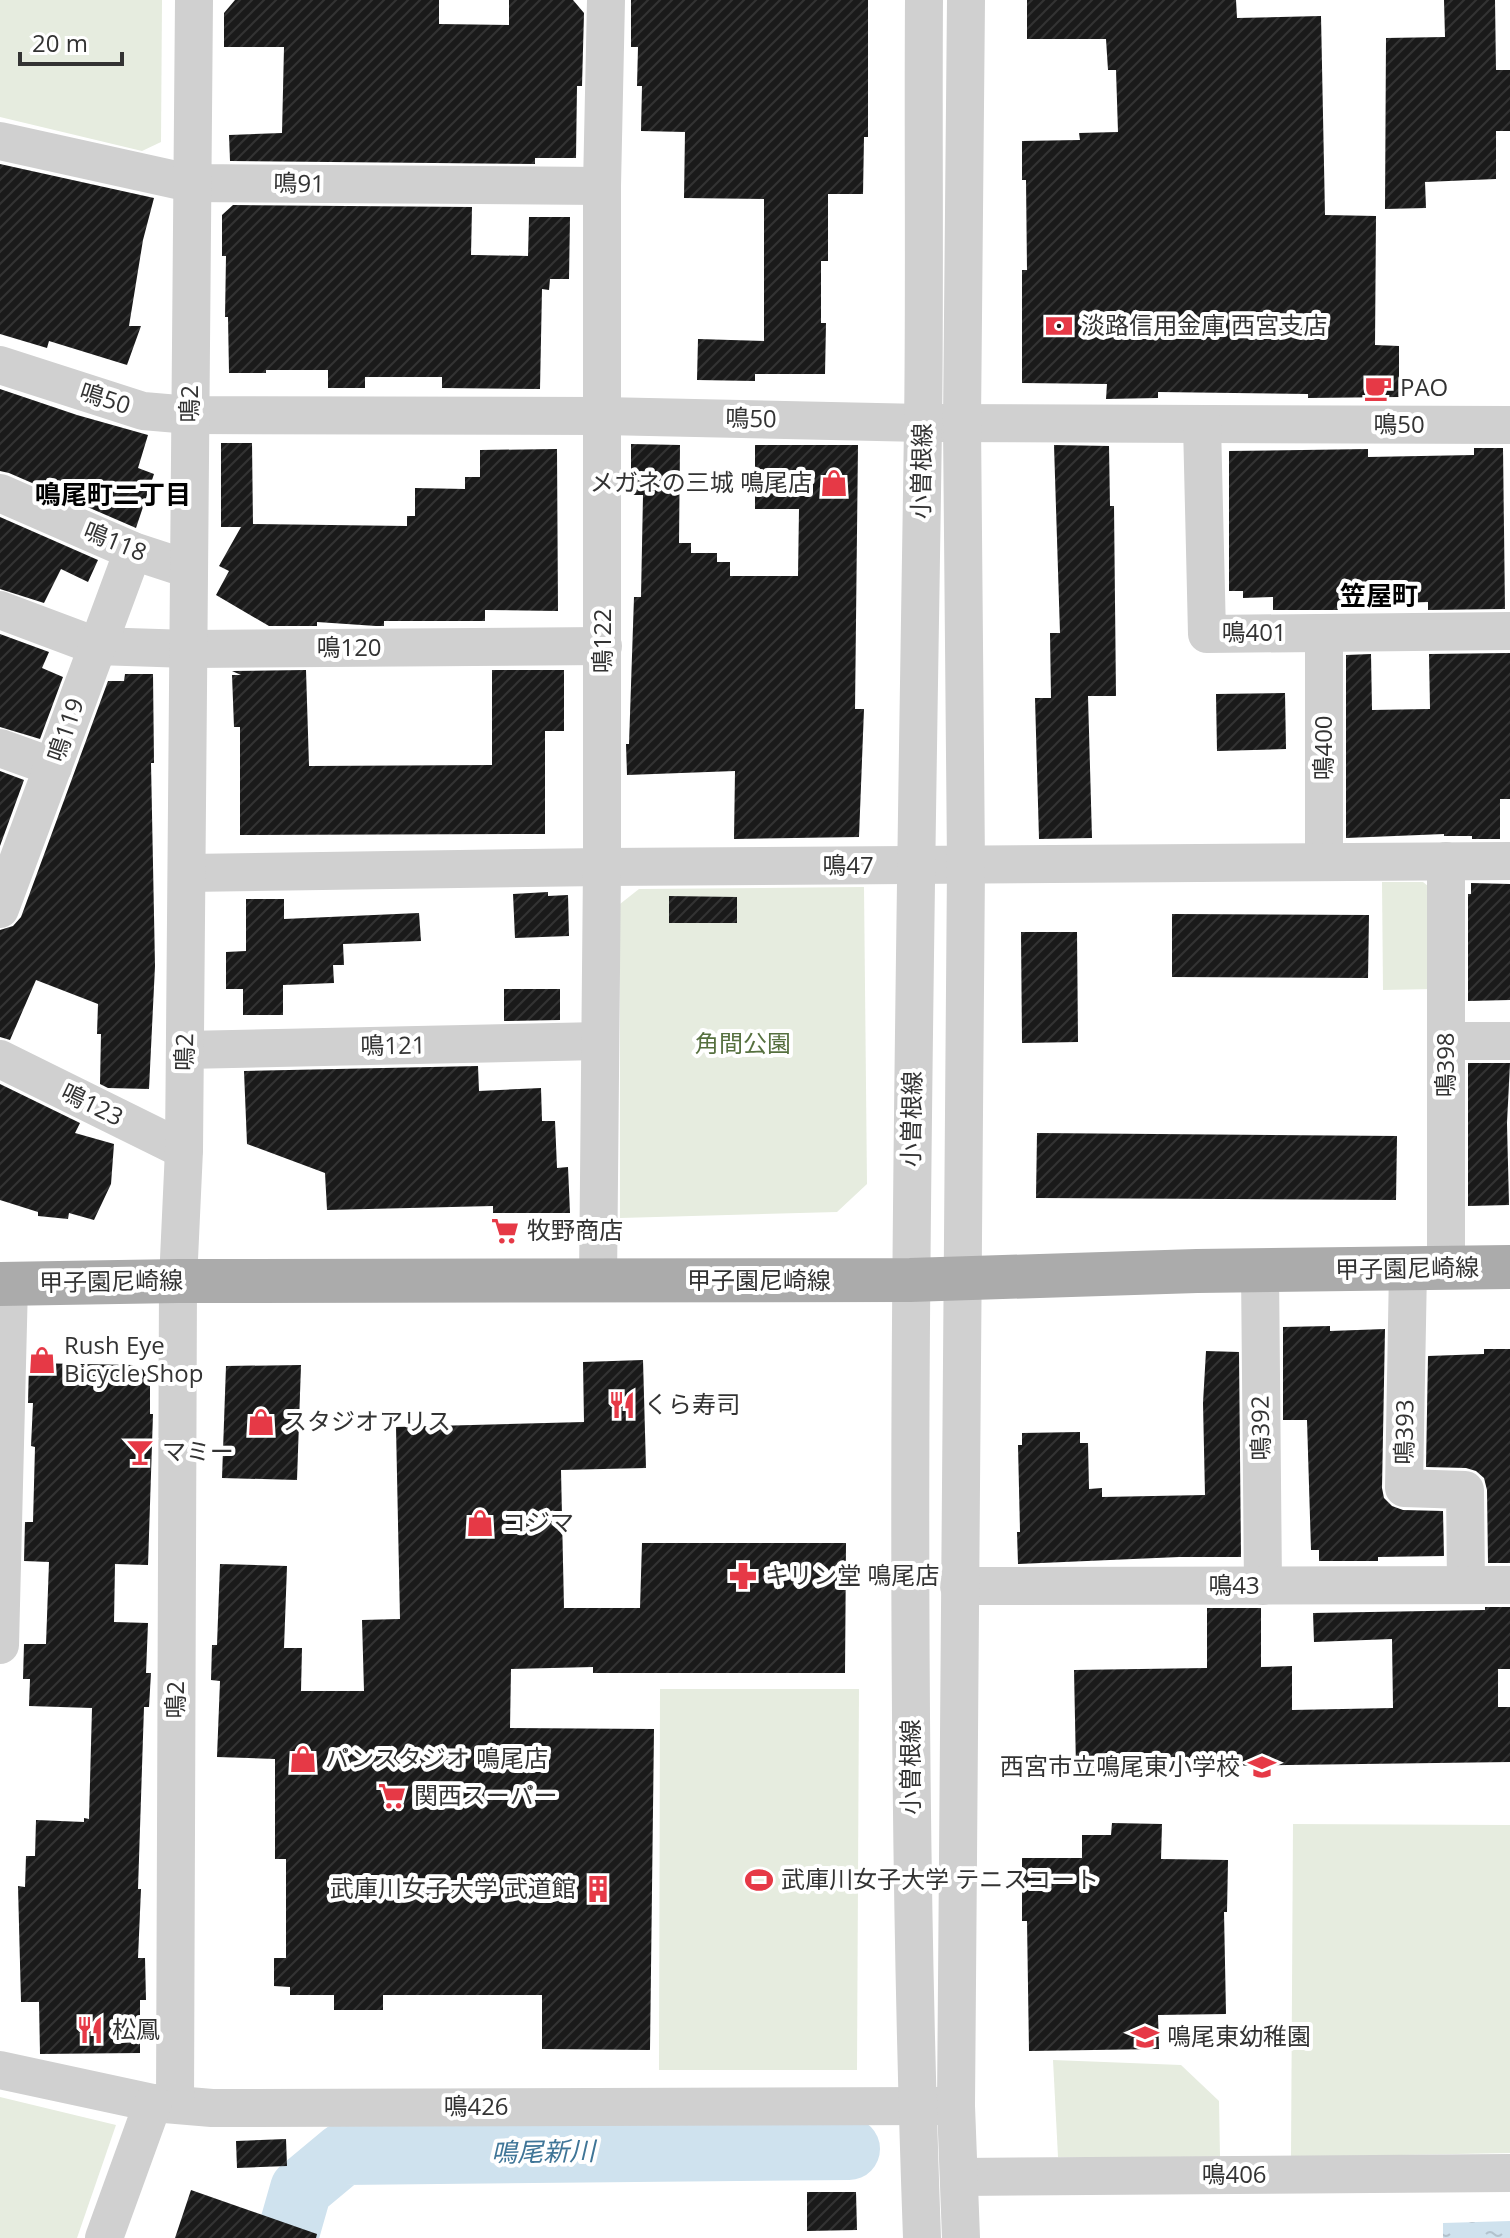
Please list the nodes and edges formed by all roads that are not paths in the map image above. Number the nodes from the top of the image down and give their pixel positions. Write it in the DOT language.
graph roads {
  1 [pos="194,0"];
  2 [pos="606,0"];
  3 [pos="924,0"];
  4 [pos="966,0"];
  5 [pos="0,141"];
  6 [pos="190,183"];
  7 [pos="602,186"];
  8 [pos="0,365"];
  9 [pos="190,415"];
  10 [pos="603,416"];
  11 [pos="923,423"];
  12 [pos="962,423"];
  13 [pos="1202,424"];
  14 [pos="1510,425"];
  15 [pos="0,493"];
  16 [pos="133,551"];
  17 [pos="188,569"];
  18 [pos="0,610"];
  19 [pos="1510,631"];
  20 [pos="1324,633"];
  21 [pos="96,646"];
  22 [pos="603,646"];
  23 [pos="189,649"];
  24 [pos="0,748"];
  25 [pos="53,767"];
  26 [pos="1446,861"];
  27 [pos="1510,861"];
  28 [pos="1324,862"];
  29 [pos="915,865"];
  30 [pos="966,865"];
  31 [pos="602,867"];
  32 [pos="187,873"];
  33 [pos="3,890"];
  34 [pos="600,1041"];
  35 [pos="1446,1041"];
  36 [pos="1510,1041"];
  37 [pos="185,1050"];
  38 [pos="0,1059"];
  39 [pos="184,1150"];
  40 [pos="1510,1267"];
  41 [pos="1427,1268"];
  42 [pos="1260,1271"];
  43 [pos="961,1278"];
  44 [pos="910,1280"];
  45 [pos="178,1281"];
  46 [pos="598,1282"];
  47 [pos="3,1283"];
  48 [pos="1466,1585"];
  49 [pos="1510,1585"];
  50 [pos="959,1586"];
  51 [pos="1263,1586"];
  52 [pos="0,1645"];
  53 [pos="0,2070"];
  54 [pos="164,2104"];
  55 [pos="917,2106"];
  56 [pos="956,2106"];
  57 [pos="1510,2173"];
  58 [pos="959,2177"];
  59 [pos="104,2238"];
  60 [pos="922,2238"];
  61 [pos="961,2238"];
  1 -- 6 [label="street, 鳴2"];
  2 -- 7 [label="street, 鳴122"];
  3 -- 11 [label="street, 小曽根線"];
  4 -- 12 [label="street, 小曽根線"];
  5 -- 6 [label="street, 鳴91"];
  6 -- 7 [label="street, 鳴91"];
  6 -- 9 [label="street, 鳴2"];
  7 -- 10 [label="street, 鳴122"];
  8 -- 9 [label="street, 鳴50"];
  9 -- 10 [label="street, 鳴50"];
  9 -- 17 [label="street, 鳴2"];
  10 -- 11 [label="street, 鳴50"];
  10 -- 22 [label="street, 鳴122"];
  11 -- 12 [label="street, 鳴50"];
  11 -- 29 [label="street, 小曽根線"];
  12 -- 13 [label="street, 鳴50"];
  12 -- 30 [label="street, 小曽根線"];
  13 -- 14 [label="street, 鳴50"];
  13 -- 20 [label="street, 鳴401"];
  15 -- 16 [label="street, 鳴118"];
  16 -- 17 [label="street, 鳴118"];
  16 -- 21 [label="street, 鳴119"];
  17 -- 23 [label="street, 鳴2"];
  18 -- 21 [label="street, 鳴120"];
  19 -- 20 [label="street, 鳴401"];
  20 -- 28 [label="street, 鳴400"];
  21 -- 23 [label="street, 鳴120"];
  21 -- 25 [label="street, 鳴119"];
  22 -- 23 [label="street, 鳴120"];
  22 -- 31 [label="street, 鳴122"];
  23 -- 32 [label="street, 鳴2"];
  24 -- 25 [label="street"];
  25 -- 33 [label="street, 鳴119"];
  26 -- 27 [label="street, 鳴47"];
  26 -- 28 [label="street, 鳴47"];
  26 -- 35 [label="street, 鳴398"];
  28 -- 30 [label="street, 鳴47"];
  29 -- 30 [label="street, 鳴47"];
  29 -- 31 [label="street, 鳴47"];
  29 -- 44 [label="street, 小曽根線"];
  30 -- 43 [label="street, 小曽根線"];
  31 -- 32 [label="street, 鳴47"];
  31 -- 34 [label="street, 鳴122"];
  32 -- 37 [label="street, 鳴2"];
  34 -- 37 [label="street, 鳴121"];
  34 -- 46 [label="street, 鳴122"];
  35 -- 36 [label="street"];
  35 -- 41 [label="street, 鳴398"];
  37 -- 39 [label="street, 鳴2"];
  38 -- 39 [label="street, 鳴123"];
  39 -- 45 [label="street, 鳴2"];
  40 -- 41 [label="main road, 甲子園尼崎線"];
  41 -- 42 [label="main road, 甲子園尼崎線"];
  41 -- 48 [label="street, 鳴393"];
  42 -- 43 [label="main road, 甲子園尼崎線"];
  42 -- 51 [label="street, 鳴392"];
  43 -- 44 [label="main road, 甲子園尼崎線"];
  43 -- 50 [label="street, 小曽根線"];
  44 -- 46 [label="main road, 甲子園尼崎線"];
  44 -- 55 [label="street, 小曽根線"];
  45 -- 46 [label="main road, 甲子園尼崎線"];
  45 -- 47 [label="main road, 甲子園尼崎線"];
  45 -- 54 [label="street, 鳴2"];
  47 -- 52 [label="street"];
  48 -- 49 [label="street, 鳴43"];
  48 -- 51 [label="street, 鳴43"];
  50 -- 51 [label="street, 鳴43"];
  50 -- 56 [label="street, 小曽根線"];
  53 -- 54 [label="street, 鳴426"];
  54 -- 55 [label="street, 鳴426"];
  54 -- 59 [label="street, 鳴2"];
  55 -- 56 [label="street, 鳴426"];
  55 -- 60 [label="street, 小曽根線"];
  56 -- 58 [label="street, 小曽根線"];
  57 -- 58 [label="street, 鳴406"];
  58 -- 61 [label="street, 小曽根線"];
}
